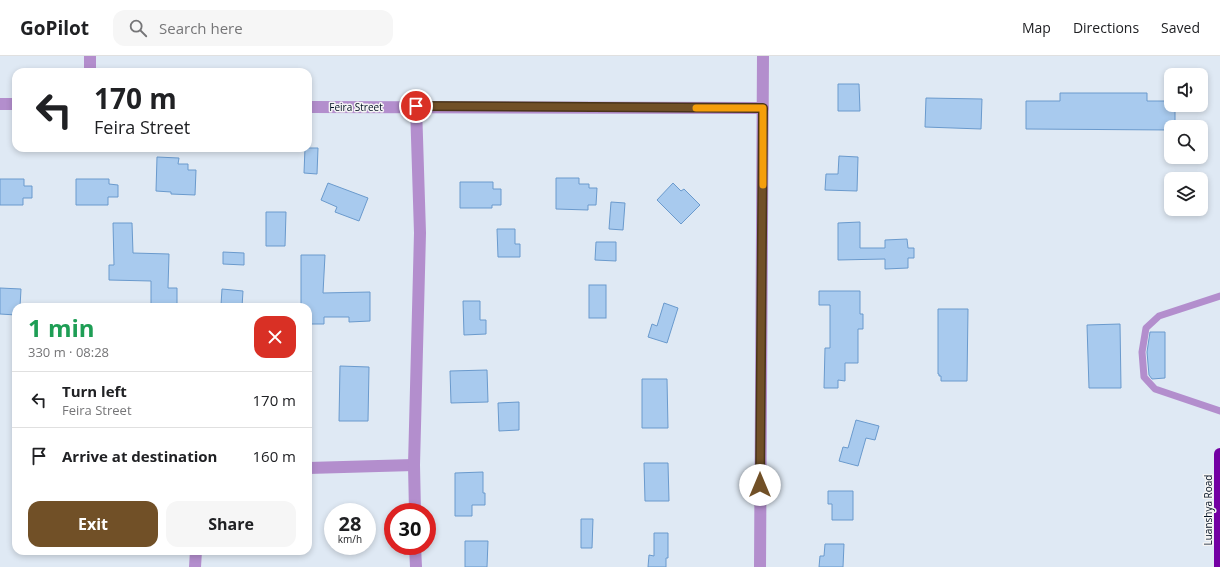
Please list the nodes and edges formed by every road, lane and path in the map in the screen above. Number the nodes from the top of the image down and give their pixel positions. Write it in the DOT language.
graph roads {
  1 [pos="90,56"];
  2 [pos="763,56"];
  3 [pos="90,68"];
  4 [pos="0,104"];
  5 [pos="12,104"];
  6 [pos="416,106"];
  7 [pos="312,107"];
  8 [pos="763,108"];
  9 [pos="1220,296"];
  10 [pos="1220,411"];
  11 [pos="1220,454"];
  12 [pos="414,465"];
  13 [pos="312,468"];
  14 [pos="415,503"];
  15 [pos="196,555"];
  16 [pos="415,555"];
  17 [pos="195,567"];
  18 [pos="416,567"];
  19 [pos="760,567"];
  20 [pos="1220,567"];
  1 -- 3 [label="street"];
  2 -- 8 [label="street"];
  4 -- 5 [label="street"];
  6 -- 7 [label="street, Feira Street"];
  6 -- 8 [label="street, Feira Street"];
  6 -- 12 [label="street"];
  8 -- 19 [label="street"];
  9 -- 10 [label="lane"];
  11 -- 20 [label="highway, Luanshya Road"];
  12 -- 13 [label="street"];
  12 -- 14 [label="street"];
  15 -- 17 [label="street"];
  16 -- 18 [label="street"];
}
